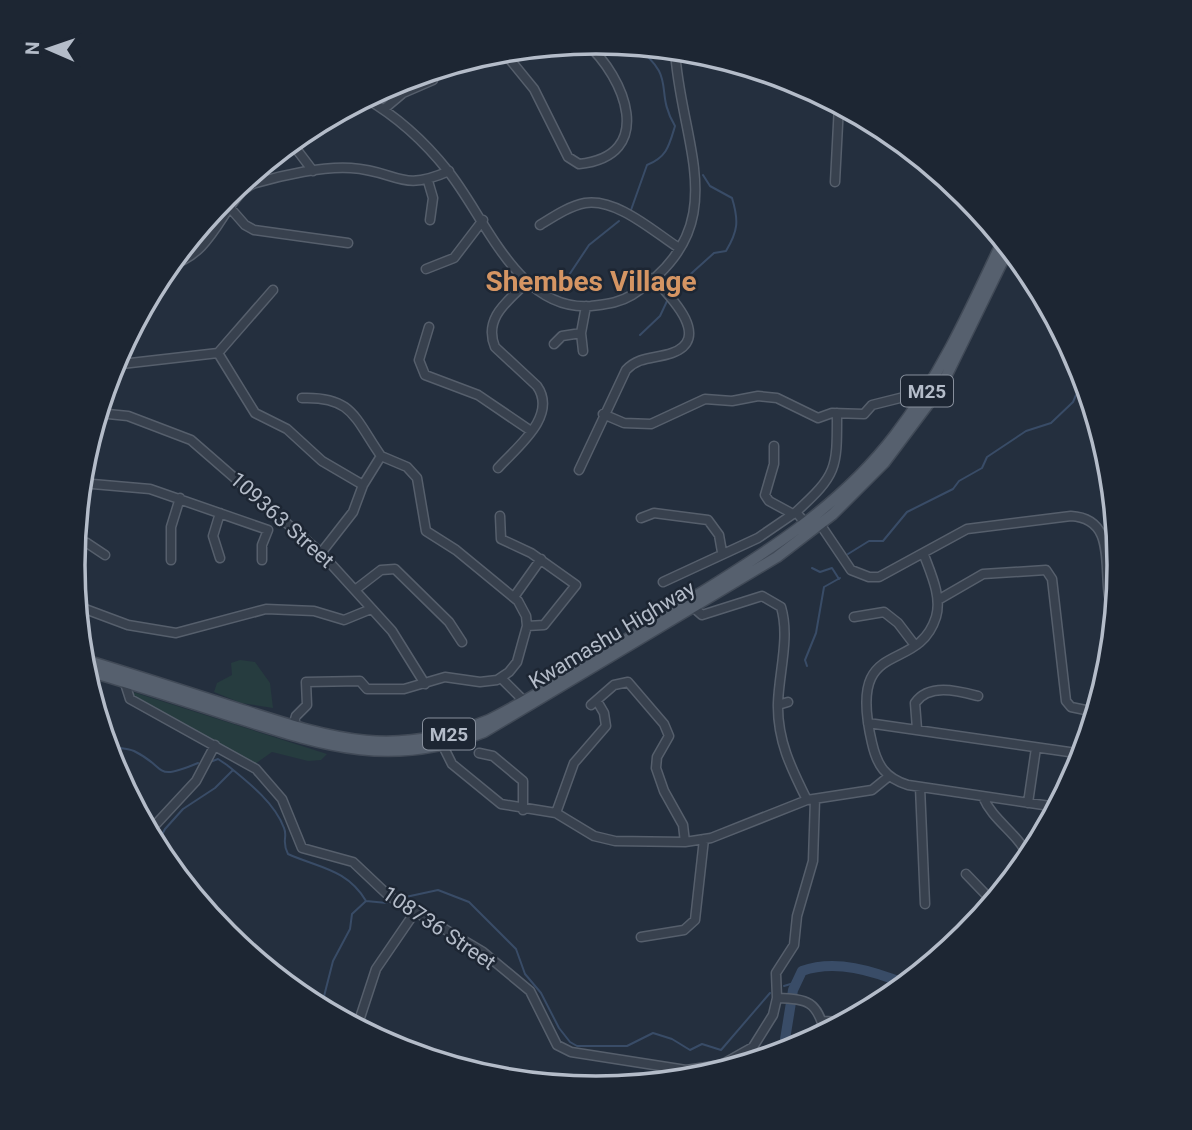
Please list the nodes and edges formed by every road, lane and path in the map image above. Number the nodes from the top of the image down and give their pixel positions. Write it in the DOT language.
graph roads {
  1 [pos="596,54"];
  2 [pos="677,61"];
  3 [pos="512,62"];
  4 [pos="420,86"];
  5 [pos="377,104"];
  6 [pos="384,108"];
  7 [pos="838,116"];
  8 [pos="298,151"];
  9 [pos="313,171"];
  10 [pos="449,171"];
  11 [pos="428,181"];
  12 [pos="258,182"];
  13 [pos="835,182"];
  14 [pos="233,206"];
  15 [pos="231,209"];
  16 [pos="430,220"];
  17 [pos="483,220"];
  18 [pos="540,225"];
  19 [pos="348,243"];
  20 [pos="679,248"];
  21 [pos="998,250"];
  22 [pos="188,258"];
  23 [pos="1004,258"];
  24 [pos="426,269"];
  25 [pos="653,278"];
  26 [pos="527,282"];
  27 [pos="273,290"];
  28 [pos="586,306"];
  29 [pos="429,327"];
  30 [pos="582,333"];
  31 [pos="554,344"];
  32 [pos="583,351"];
  33 [pos="218,353"];
  34 [pos="127,363"];
  35 [pos="912,395"];
  36 [pos="302,398"];
  37 [pos="836,413"];
  38 [pos="108,414"];
  39 [pos="603,414"];
  40 [pos="531,431"];
  41 [pos="774,446"];
  42 [pos="381,456"];
  43 [pos="498,468"];
  44 [pos="579,470"];
  45 [pos="92,484"];
  46 [pos="363,485"];
  47 [pos="180,498"];
  48 [pos="220,513"];
  49 [pos="794,513"];
  50 [pos="500,516"];
  51 [pos="641,518"];
  52 [pos="283,519"];
  53 [pos="818,520"];
  54 [pos="806,524"];
  55 [pos="268,530"];
  56 [pos="86,543"];
  57 [pos="722,552"];
  58 [pos="321,553"];
  59 [pos="105,555"];
  60 [pos="924,555"];
  61 [pos="220,558"];
  62 [pos="541,559"];
  63 [pos="171,560"];
  64 [pos="262,560"];
  65 [pos="1107,569"];
  66 [pos="663,582"];
  67 [pos="355,590"];
  68 [pos="514,597"];
  69 [pos="937,600"];
  70 [pos="371,609"];
  71 [pos="87,610"];
  72 [pos="698,612"];
  73 [pos="853,617"];
  74 [pos="527,626"];
  75 [pos="462,642"];
  76 [pos="914,645"];
  77 [pos="95,665"];
  78 [pos="97,672"];
  79 [pos="123,677"];
  80 [pos="501,678"];
  81 [pos="425,684"];
  82 [pos="978,696"];
  83 [pos="788,702"];
  84 [pos="527,704"];
  85 [pos="778,705"];
  86 [pos="1085,710"];
  87 [pos="868,723"];
  88 [pos="293,726"];
  89 [pos="917,729"];
  90 [pos="441,741"];
  91 [pos="215,745"];
  92 [pos="1036,748"];
  93 [pos="1071,752"];
  94 [pos="479,753"];
  95 [pos="888,777"];
  96 [pos="920,787"];
  97 [pos="984,797"];
  98 [pos="811,800"];
  99 [pos="1028,803"];
  100 [pos="1046,805"];
  101 [pos="523,810"];
  102 [pos="556,813"];
  103 [pos="156,823"];
  104 [pos="704,839"];
  105 [pos="685,842"];
  106 [pos="1023,846"];
  107 [pos="966,874"];
  108 [pos="986,895"];
  109 [pos="925,904"];
  110 [pos="415,912"];
  111 [pos="641,937"];
  112 [pos="777,998"];
  113 [pos="360,1018"];
  114 [pos="822,1021"];
  115 [pos="825,1021"];
  116 [pos="743,1054"];
  117 [pos="675,1069"];
  1 -- 3 [label="street"];
  2 -- 20 [label="street"];
  4 -- 6 [label="street"];
  5 -- 6 [label="street"];
  6 -- 10 [label="street"];
  7 -- 13 [label="street"];
  8 -- 9 [label="street"];
  9 -- 11 [label="street"];
  9 -- 12 [label="street"];
  10 -- 11 [label="street"];
  10 -- 17 [label="street"];
  11 -- 16 [label="street"];
  14 -- 15 [label="street"];
  15 -- 19 [label="street"];
  15 -- 22 [label="street"];
  17 -- 24 [label="street"];
  17 -- 26 [label="street"];
  18 -- 20 [label="street"];
  20 -- 25 [label="street"];
  21 -- 53 [label="main road, Kwamashu Highway / M25"];
  23 -- 53 [label="main road, Kwamashu Highway / M25"];
  25 -- 28 [label="street"];
  25 -- 39 [label="street"];
  26 -- 28 [label="street"];
  26 -- 40 [label="street"];
  27 -- 33 [label="street"];
  28 -- 30 [label="street"];
  29 -- 40 [label="street"];
  30 -- 31 [label="street"];
  30 -- 32 [label="street"];
  33 -- 34 [label="street"];
  33 -- 46 [label="street"];
  35 -- 37 [label="street"];
  36 -- 42 [label="street"];
  37 -- 39 [label="street"];
  37 -- 49 [label="street"];
  38 -- 52 [label="street, 109363 Street"];
  39 -- 44 [label="street"];
  40 -- 43 [label="street"];
  41 -- 49 [label="street"];
  42 -- 46 [label="street"];
  42 -- 68 [label="street"];
  45 -- 47 [label="street"];
  46 -- 58 [label="street"];
  47 -- 48 [label="street"];
  47 -- 63 [label="street"];
  48 -- 55 [label="street"];
  48 -- 61 [label="street"];
  49 -- 54 [label="street"];
  49 -- 57 [label="street"];
  50 -- 62 [label="street"];
  51 -- 57 [label="street"];
  52 -- 55 [label="street"];
  52 -- 58 [label="street, 109363 Street"];
  53 -- 54 [label="main road, Kwamashu Highway / M25"];
  53 -- 60 [label="street"];
  53 -- 72 [label="main road, Kwamashu Highway / M25"];
  54 -- 84 [label="main road, Kwamashu Highway / M25"];
  55 -- 64 [label="street"];
  56 -- 59 [label="street"];
  57 -- 66 [label="street"];
  58 -- 67 [label="street, 109363 Street"];
  60 -- 65 [label="street"];
  60 -- 69 [label="street"];
  62 -- 68 [label="street"];
  62 -- 74 [label="street"];
  67 -- 70 [label="street, 109363 Street"];
  67 -- 75 [label="street"];
  68 -- 74 [label="street"];
  69 -- 76 [label="street"];
  69 -- 86 [label="street"];
  70 -- 71 [label="street"];
  70 -- 81 [label="street, 109363 Street"];
  72 -- 84 [label="main road, Kwamashu Highway / M25"];
  72 -- 85 [label="street"];
  73 -- 76 [label="street"];
  74 -- 80 [label="street"];
  76 -- 87 [label="street"];
  77 -- 79 [label="main road, Kwamashu Highway / M25"];
  78 -- 79 [label="main road, Kwamashu Highway / M25"];
  79 -- 88 [label="main road, Kwamashu Highway / M25"];
  79 -- 90 [label="main road, Kwamashu Highway / M25"];
  79 -- 91 [label="street, 108736 Street"];
  80 -- 81 [label="street"];
  80 -- 84 [label="street"];
  81 -- 88 [label="street"];
  82 -- 89 [label="street"];
  83 -- 85 [label="street"];
  84 -- 90 [label="main road, Kwamashu Highway / M25"];
  85 -- 98 [label="street"];
  87 -- 89 [label="street"];
  87 -- 95 [label="street"];
  88 -- 90 [label="main road, Kwamashu Highway / M25"];
  89 -- 92 [label="street"];
  90 -- 101 [label="street"];
  91 -- 103 [label="street"];
  91 -- 110 [label="street, 108736 Street"];
  92 -- 93 [label="street"];
  92 -- 99 [label="street"];
  94 -- 101 [label="street"];
  95 -- 96 [label="street"];
  95 -- 98 [label="street"];
  96 -- 97 [label="street"];
  96 -- 109 [label="street"];
  97 -- 99 [label="street"];
  97 -- 106 [label="street"];
  98 -- 104 [label="street"];
  98 -- 112 [label="street, 108736 Street"];
  99 -- 100 [label="street"];
  101 -- 102 [label="street"];
  102 -- 105 [label="street"];
  102 -- 105 [label="street"];
  104 -- 105 [label="street"];
  104 -- 111 [label="street"];
  107 -- 108 [label="street"];
  110 -- 113 [label="street"];
  110 -- 117 [label="street, 108736 Street"];
  112 -- 114 [label="street"];
  112 -- 116 [label="street, 108736 Street"];
  114 -- 115 [label="street"];
}
